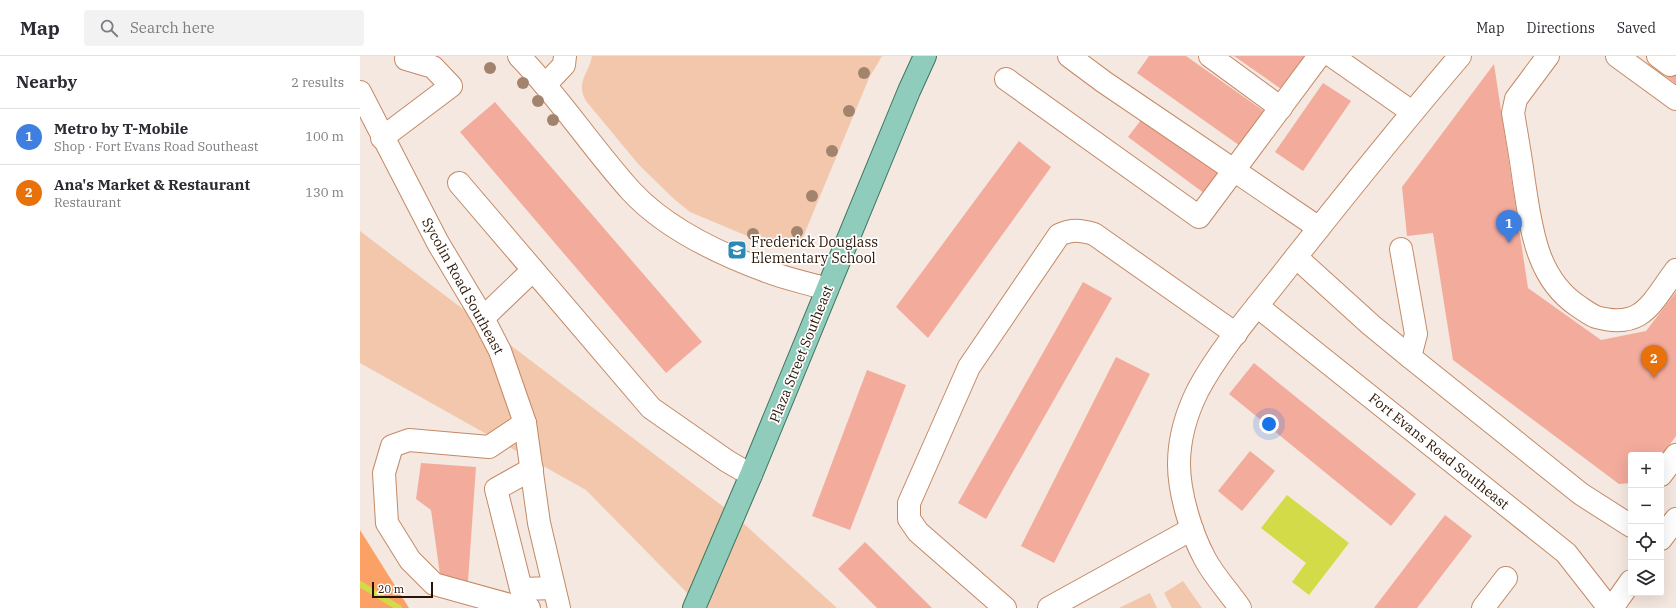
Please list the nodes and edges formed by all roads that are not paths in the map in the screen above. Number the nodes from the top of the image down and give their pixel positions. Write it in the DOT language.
graph roads {
  1 [pos="519,56"];
  2 [pos="565,56"];
  3 [pos="926,56"];
  4 [pos="1069,56"];
  5 [pos="1210,56"];
  6 [pos="1319,56"];
  7 [pos="1332,56"];
  8 [pos="1460,56"];
  9 [pos="1548,56"];
  10 [pos="1617,56"];
  11 [pos="406,59"];
  12 [pos="1006,79"];
  13 [pos="545,85"];
  14 [pos="360,92"];
  15 [pos="1676,99"];
  16 [pos="1281,108"];
  17 [pos="1412,112"];
  18 [pos="382,138"];
  19 [pos="1234,171"];
  20 [pos="459,183"];
  21 [pos="1319,228"];
  22 [pos="1401,249"];
  23 [pos="1296,257"];
  24 [pos="533,270"];
  25 [pos="1676,270"];
  26 [pos="827,289"];
  27 [pos="1257,306"];
  28 [pos="483,318"];
  29 [pos="1236,334"];
  30 [pos="1410,357"];
  31 [pos="525,423"];
  32 [pos="1676,455"];
  33 [pos="532,469"];
  34 [pos="1664,471"];
  35 [pos="751,475"];
  36 [pos="1676,519"];
  37 [pos="1628,521"];
  38 [pos="1192,529"];
  39 [pos="1664,535"];
  40 [pos="1664,540"];
  41 [pos="1676,544"];
  42 [pos="1506,578"];
  43 [pos="1628,585"];
  44 [pos="552,600"];
  45 [pos="529,608"];
  46 [pos="694,608"];
  47 [pos="1005,608"];
  48 [pos="1049,608"];
  49 [pos="1240,608"];
  50 [pos="1482,608"];
  51 [pos="1609,608"];
  52 [pos="1612,608"];
  1 -- 13 [label="street"];
  2 -- 13 [label="street"];
  3 -- 26 [label="main road, Plaza Street Southeast"];
  4 -- 19 [label="street"];
  5 -- 16 [label="street"];
  6 -- 16 [label="street"];
  7 -- 17 [label="street"];
  8 -- 17 [label="street"];
  9 -- 25 [label="street"];
  10 -- 15 [label="street"];
  11 -- 18 [label="street"];
  12 -- 19 [label="street"];
  13 -- 26 [label="street"];
  14 -- 18 [label="street, Sycolin Road Southeast"];
  16 -- 19 [label="street"];
  17 -- 21 [label="street"];
  18 -- 28 [label="street, Sycolin Road Southeast"];
  19 -- 21 [label="street"];
  20 -- 24 [label="street"];
  21 -- 23 [label="street"];
  22 -- 30 [label="street"];
  23 -- 27 [label="street"];
  23 -- 30 [label="street"];
  24 -- 28 [label="street"];
  24 -- 35 [label="street"];
  26 -- 35 [label="main road, Plaza Street Southeast"];
  27 -- 29 [label="street"];
  27 -- 51 [label="street, Fort Evans Road Southeast"];
  28 -- 31 [label="street, Sycolin Road Southeast"];
  29 -- 38 [label="street"];
  29 -- 47 [label="street"];
  30 -- 37 [label="street"];
  31 -- 33 [label="street, Sycolin Road Southeast"];
  31 -- 45 [label="street"];
  32 -- 34 [label="street"];
  33 -- 44 [label="street, Sycolin Road Southeast"];
  33 -- 44 [label="street"];
  35 -- 46 [label="main road, Plaza Street Southeast"];
  36 -- 39 [label="street"];
  38 -- 48 [label="street"];
  38 -- 49 [label="street"];
  40 -- 41 [label="street"];
  42 -- 50 [label="street"];
  43 -- 52 [label="street"];
}
